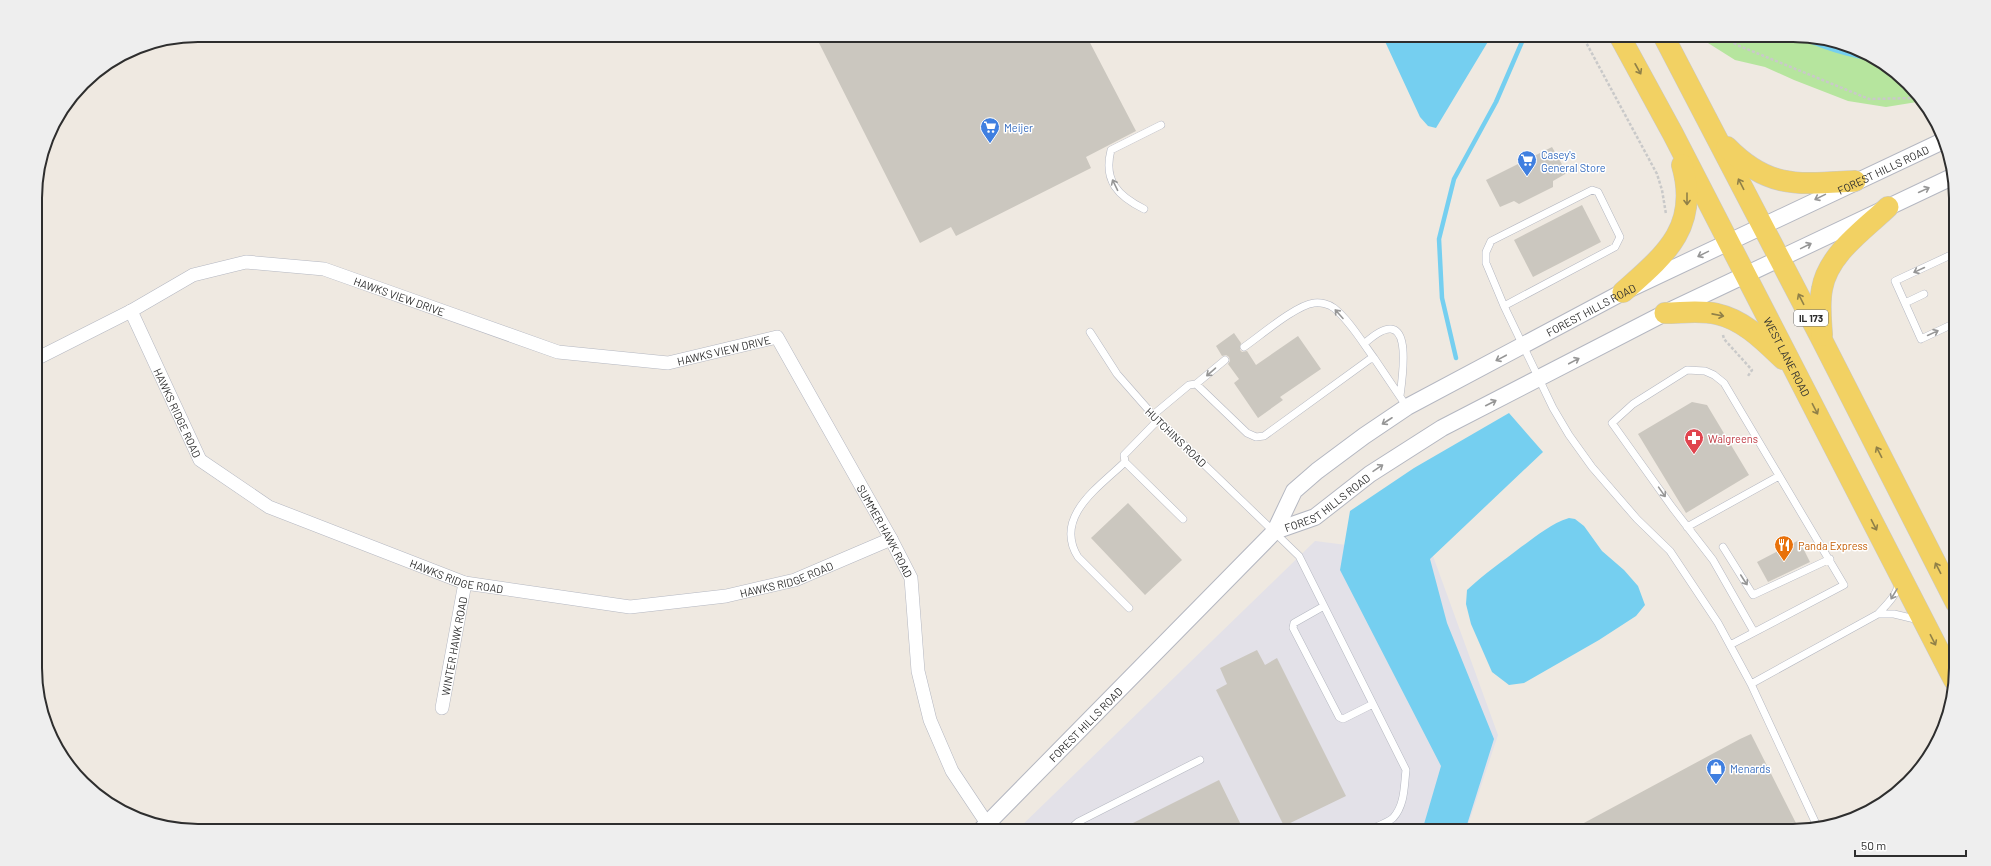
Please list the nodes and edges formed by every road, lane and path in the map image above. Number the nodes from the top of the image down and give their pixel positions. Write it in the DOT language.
graph roads {
  1 [pos="1586,42"];
  2 [pos="1623,42"];
  3 [pos="1667,42"];
  4 [pos="1732,42"];
  5 [pos="1913,98"];
  6 [pos="1707,118"];
  7 [pos="1160,125"];
  8 [pos="1673,134"];
  9 [pos="1939,143"];
  10 [pos="1948,179"];
  11 [pos="1855,181"];
  12 [pos="1888,207"];
  13 [pos="1144,209"];
  14 [pos="1669,219"];
  15 [pos="1762,225"];
  16 [pos="1728,242"];
  17 [pos="1949,256"];
  18 [pos="1780,258"];
  19 [pos="1746,275"];
  20 [pos="1623,292"];
  21 [pos="1924,294"];
  22 [pos="1905,303"];
  23 [pos="1504,306"];
  24 [pos="130,311"];
  25 [pos="1665,313"];
  26 [pos="1949,326"];
  27 [pos="1090,332"];
  28 [pos="1722,332"];
  29 [pos="777,337"];
  30 [pos="1822,340"];
  31 [pos="1364,344"];
  32 [pos="1523,346"];
  33 [pos="1244,347"];
  34 [pos="42,356"];
  35 [pos="1374,358"];
  36 [pos="1225,360"];
  37 [pos="1794,369"];
  38 [pos="1748,376"];
  39 [pos="1539,379"];
  40 [pos="1196,384"];
  41 [pos="1404,401"];
  42 [pos="1152,415"];
  43 [pos="1158,420"];
  44 [pos="1125,462"];
  45 [pos="1779,476"];
  46 [pos="1183,519"];
  47 [pos="1687,527"];
  48 [pos="1275,531"];
  49 [pos="891,539"];
  50 [pos="1723,547"];
  51 [pos="1830,559"];
  52 [pos="1897,570"];
  53 [pos="464,583"];
  54 [pos="1949,589"];
  55 [pos="1324,606"];
  56 [pos="1129,608"];
  57 [pos="1878,614"];
  58 [pos="1924,621"];
  59 [pos="1754,632"];
  60 [pos="1730,645"];
  61 [pos="1949,670"];
  62 [pos="1751,684"];
  63 [pos="1373,704"];
  64 [pos="442,708"];
  65 [pos="1200,760"];
  66 [pos="1815,823"];
  67 [pos="985,824"];
  68 [pos="993,824"];
  69 [pos="1076,824"];
  70 [pos="1380,824"];
  1 -- 14 [label="path"];
  2 -- 8 [label="main road, WEST LANE ROAD, one-way"];
  3 -- 6 [label="main road, IL 173"];
  4 -- 5 [label="path"];
  6 -- 11 [label="main road"];
  15 -- 6 [label="main road, IL 173, one-way"];
  13 -- 7 [label="lane, one-way"];
  8 -- 16 [label="main road, WEST LANE ROAD"];
  8 -- 20 [label="main road, one-way"];
  9 -- 11 [label="street, FOREST HILLS ROAD"];
  12 -- 10 [label="street, FOREST HILLS ROAD, one-way"];
  11 -- 15 [label="street, FOREST HILLS ROAD, one-way"];
  18 -- 12 [label="street, FOREST HILLS ROAD, one-way"];
  12 -- 30 [label="main road"];
  15 -- 16 [label="street, FOREST HILLS ROAD"];
  15 -- 18 [label="main road, IL 173"];
  16 -- 19 [label="main road, WEST LANE ROAD"];
  16 -- 20 [label="street, FOREST HILLS ROAD, one-way"];
  17 -- 22 [label="lane, one-way"];
  18 -- 19 [label="street, FOREST HILLS ROAD"];
  30 -- 18 [label="main road, IL 173, one-way"];
  19 -- 25 [label="street, FOREST HILLS ROAD"];
  19 -- 37 [label="main road, WEST LANE ROAD"];
  20 -- 32 [label="street, FOREST HILLS ROAD"];
  21 -- 22 [label="lane"];
  22 -- 26 [label="lane, one-way"];
  23 -- 23 [label="lane"];
  23 -- 32 [label="lane"];
  24 -- 29 [label="street, HAWKS VIEW DRIVE"];
  24 -- 34 [label="street, HAWKS VIEW DRIVE"];
  24 -- 53 [label="street, HAWKS RIDGE ROAD"];
  25 -- 37 [label="main road, one-way"];
  39 -- 25 [label="street, FOREST HILLS ROAD, one-way"];
  27 -- 42 [label="lane, HUTCHINS ROAD"];
  28 -- 38 [label="path"];
  29 -- 49 [label="street, SUMMER HAWK ROAD"];
  54 -- 30 [label="main road, IL 173, one-way"];
  31 -- 33 [label="lane, one-way"];
  31 -- 35 [label="lane"];
  31 -- 41 [label="lane"];
  32 -- 39 [label="lane"];
  32 -- 41 [label="street, FOREST HILLS ROAD, one-way"];
  35 -- 40 [label="lane"];
  35 -- 41 [label="lane"];
  36 -- 40 [label="lane, one-way"];
  37 -- 52 [label="main road, WEST LANE ROAD, one-way"];
  48 -- 39 [label="street, FOREST HILLS ROAD, one-way"];
  39 -- 60 [label="lane"];
  40 -- 42 [label="lane"];
  41 -- 48 [label="street, FOREST HILLS ROAD, one-way"];
  42 -- 43 [label="lane, HUTCHINS ROAD"];
  43 -- 44 [label="lane"];
  43 -- 48 [label="lane, HUTCHINS ROAD"];
  44 -- 46 [label="lane"];
  44 -- 56 [label="lane"];
  45 -- 47 [label="lane"];
  45 -- 47 [label="lane, one-way"];
  45 -- 51 [label="lane"];
  47 -- 59 [label="lane"];
  48 -- 55 [label="lane, HUTCHINS ROAD"];
  48 -- 68 [label="street, FOREST HILLS ROAD"];
  49 -- 53 [label="street, HAWKS RIDGE ROAD"];
  49 -- 67 [label="street, SUMMER HAWK ROAD"];
  50 -- 51 [label="lane, one-way"];
  51 -- 59 [label="lane"];
  52 -- 57 [label="lane, one-way"];
  52 -- 58 [label="main road, WEST LANE ROAD"];
  53 -- 64 [label="street, WINTER HAWK ROAD"];
  55 -- 63 [label="lane, HUTCHINS ROAD"];
  55 -- 63 [label="lane"];
  57 -- 58 [label="lane"];
  57 -- 62 [label="lane"];
  58 -- 61 [label="main road, WEST LANE ROAD, one-way"];
  59 -- 60 [label="lane"];
  60 -- 62 [label="lane"];
  62 -- 66 [label="lane"];
  63 -- 70 [label="lane, HUTCHINS ROAD"];
  65 -- 69 [label="lane"];
}
